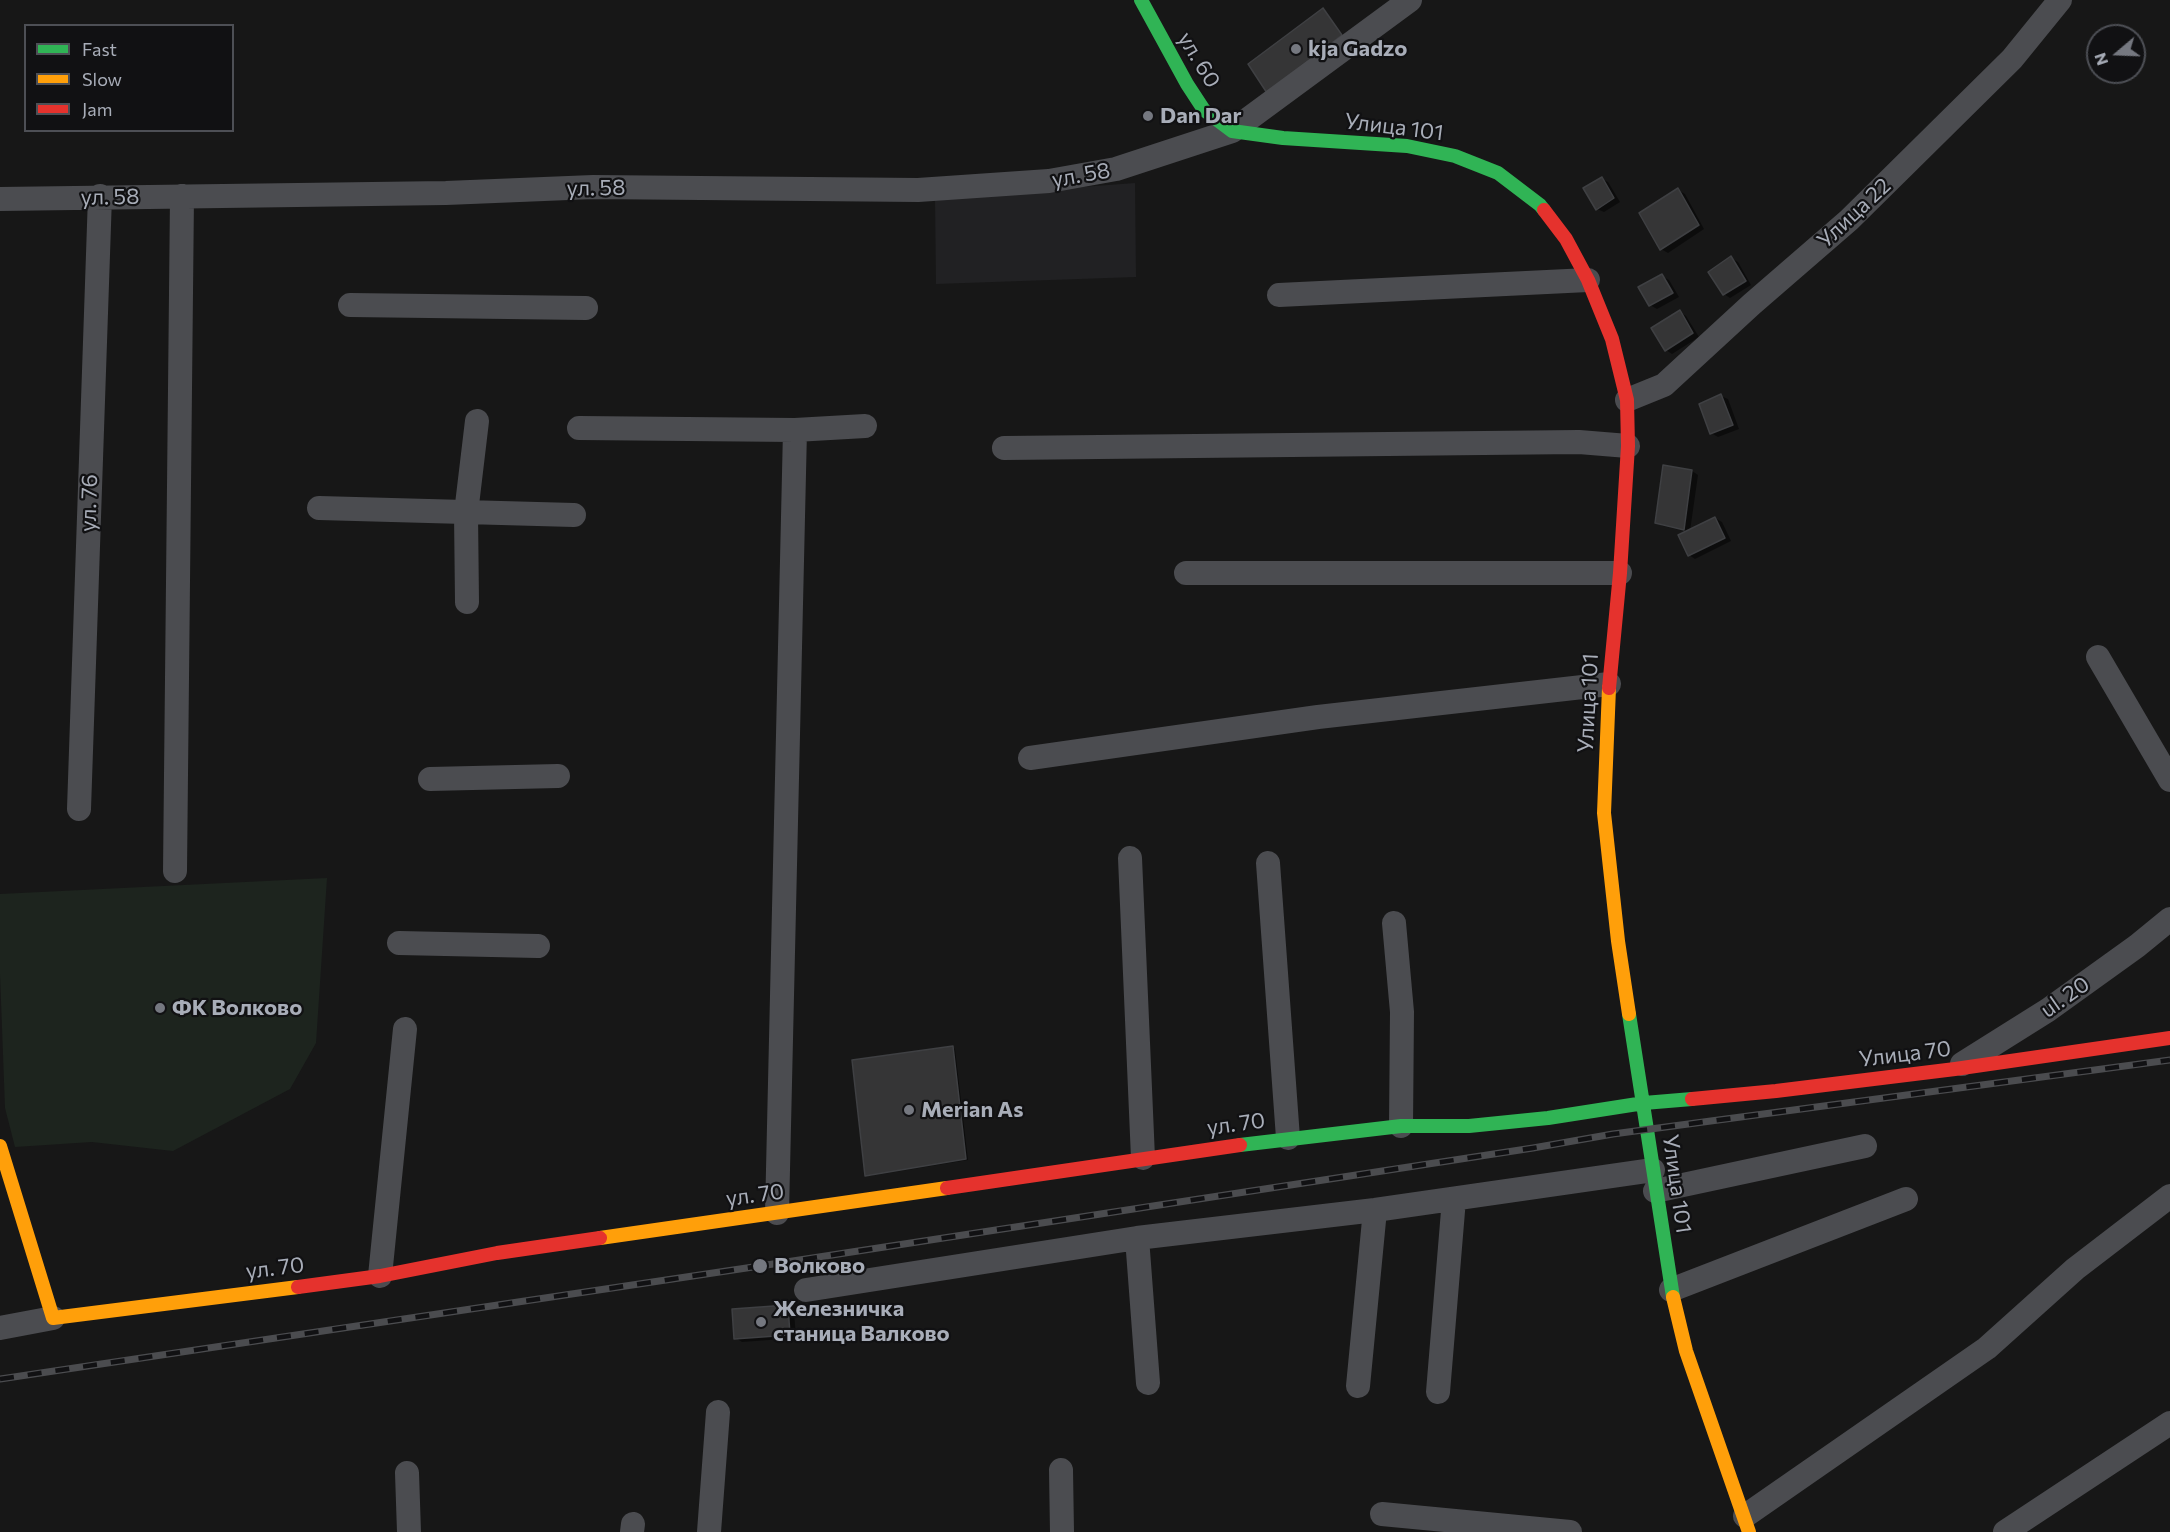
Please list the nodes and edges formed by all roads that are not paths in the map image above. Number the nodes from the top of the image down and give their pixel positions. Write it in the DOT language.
graph roads {
  1 [pos="1141,0"];
  2 [pos="1410,0"];
  3 [pos="2060,0"];
  4 [pos="1232,131"];
  5 [pos="100,196"];
  6 [pos="182,196"];
  7 [pos="0,199"];
  8 [pos="1588,280"];
  9 [pos="1279,295"];
  10 [pos="350,305"];
  11 [pos="586,308"];
  12 [pos="1627,400"];
  13 [pos="477,421"];
  14 [pos="865,426"];
  15 [pos="579,428"];
  16 [pos="795,430"];
  17 [pos="1628,446"];
  18 [pos="1004,448"];
  19 [pos="319,508"];
  20 [pos="466,513"];
  21 [pos="574,515"];
  22 [pos="1186,573"];
  23 [pos="1620,573"];
  24 [pos="467,602"];
  25 [pos="2098,657"];
  26 [pos="1609,684"];
  27 [pos="1030,758"];
  28 [pos="558,776"];
  29 [pos="430,779"];
  30 [pos="2170,780"];
  31 [pos="79,809"];
  32 [pos="1130,858"];
  33 [pos="1269,863"];
  34 [pos="175,871"];
  35 [pos="2170,919"];
  36 [pos="1394,923"];
  37 [pos="399,943"];
  38 [pos="538,946"];
  39 [pos="405,1029"];
  40 [pos="2170,1038"];
  41 [pos="1955,1069"];
  42 [pos="1644,1103"];
  43 [pos="1401,1126"];
  44 [pos="1288,1138"];
  45 [pos="0,1146"];
  46 [pos="1865,1146"];
  47 [pos="1143,1158"];
  48 [pos="1654,1180"];
  49 [pos="2170,1196"];
  50 [pos="1454,1199"];
  51 [pos="1906,1199"];
  52 [pos="1376,1210"];
  53 [pos="777,1213"];
  54 [pos="1137,1238"];
  55 [pos="380,1276"];
  56 [pos="806,1290"];
  57 [pos="1671,1290"];
  58 [pos="53,1318"];
  59 [pos="0,1328"];
  60 [pos="1148,1383"];
  61 [pos="1358,1386"];
  62 [pos="1438,1392"];
  63 [pos="718,1413"];
  64 [pos="2170,1423"];
  65 [pos="1061,1470"];
  66 [pos="407,1473"];
  67 [pos="1382,1514"];
  68 [pos="1747,1524"];
  69 [pos="409,1532"];
  70 [pos="709,1532"];
  71 [pos="1062,1532"];
  72 [pos="1570,1532"];
  73 [pos="2005,1532"];
  1 -- 4 [label="street, ул. 60"];
  2 -- 4 [label="street, ул. 58"];
  3 -- 12 [label="street, Улица 22"];
  4 -- 6 [label="street, ул. 58"];
  4 -- 8 [label="street, Улица 101"];
  5 -- 6 [label="street, ул. 58"];
  5 -- 7 [label="street, ул. 58"];
  5 -- 31 [label="street, ул. 76"];
  6 -- 34 [label="street"];
  8 -- 9 [label="street"];
  8 -- 12 [label="street, Улица 101"];
  10 -- 11 [label="street"];
  12 -- 17 [label="street, Улица 101"];
  13 -- 20 [label="street"];
  14 -- 16 [label="street"];
  15 -- 16 [label="street"];
  16 -- 53 [label="street"];
  17 -- 18 [label="street"];
  17 -- 23 [label="street, Улица 101"];
  19 -- 20 [label="street"];
  20 -- 21 [label="street"];
  20 -- 24 [label="street"];
  22 -- 23 [label="street"];
  23 -- 26 [label="street, Улица 101"];
  25 -- 30 [label="street"];
  26 -- 27 [label="street"];
  26 -- 42 [label="street, Улица 101"];
  28 -- 29 [label="street"];
  32 -- 47 [label="street"];
  33 -- 44 [label="street"];
  35 -- 41 [label="street, ul. 20"];
  36 -- 43 [label="street"];
  37 -- 38 [label="street"];
  39 -- 55 [label="street"];
  40 -- 41 [label="street, Улица 70"];
  41 -- 42 [label="street, Улица 70"];
  42 -- 43 [label="street, ул. 70"];
  42 -- 48 [label="street, Улица 101"];
  43 -- 44 [label="street, ул. 70"];
  44 -- 47 [label="street, ул. 70"];
  45 -- 58 [label="street"];
  46 -- 48 [label="street"];
  47 -- 53 [label="street, ул. 70"];
  48 -- 50 [label="street"];
  48 -- 57 [label="street, Улица 101"];
  49 -- 68 [label="street"];
  50 -- 52 [label="street"];
  50 -- 62 [label="street"];
  51 -- 57 [label="street"];
  52 -- 54 [label="street"];
  52 -- 61 [label="street"];
  53 -- 55 [label="street, ул. 70"];
  54 -- 56 [label="street"];
  54 -- 60 [label="street"];
  55 -- 58 [label="street, ул. 70"];
  57 -- 68 [label="street, Улица 101"];
  58 -- 59 [label="street"];
  63 -- 70 [label="street"];
  64 -- 73 [label="street"];
  65 -- 71 [label="street"];
  66 -- 69 [label="street"];
  67 -- 72 [label="street"];
}
